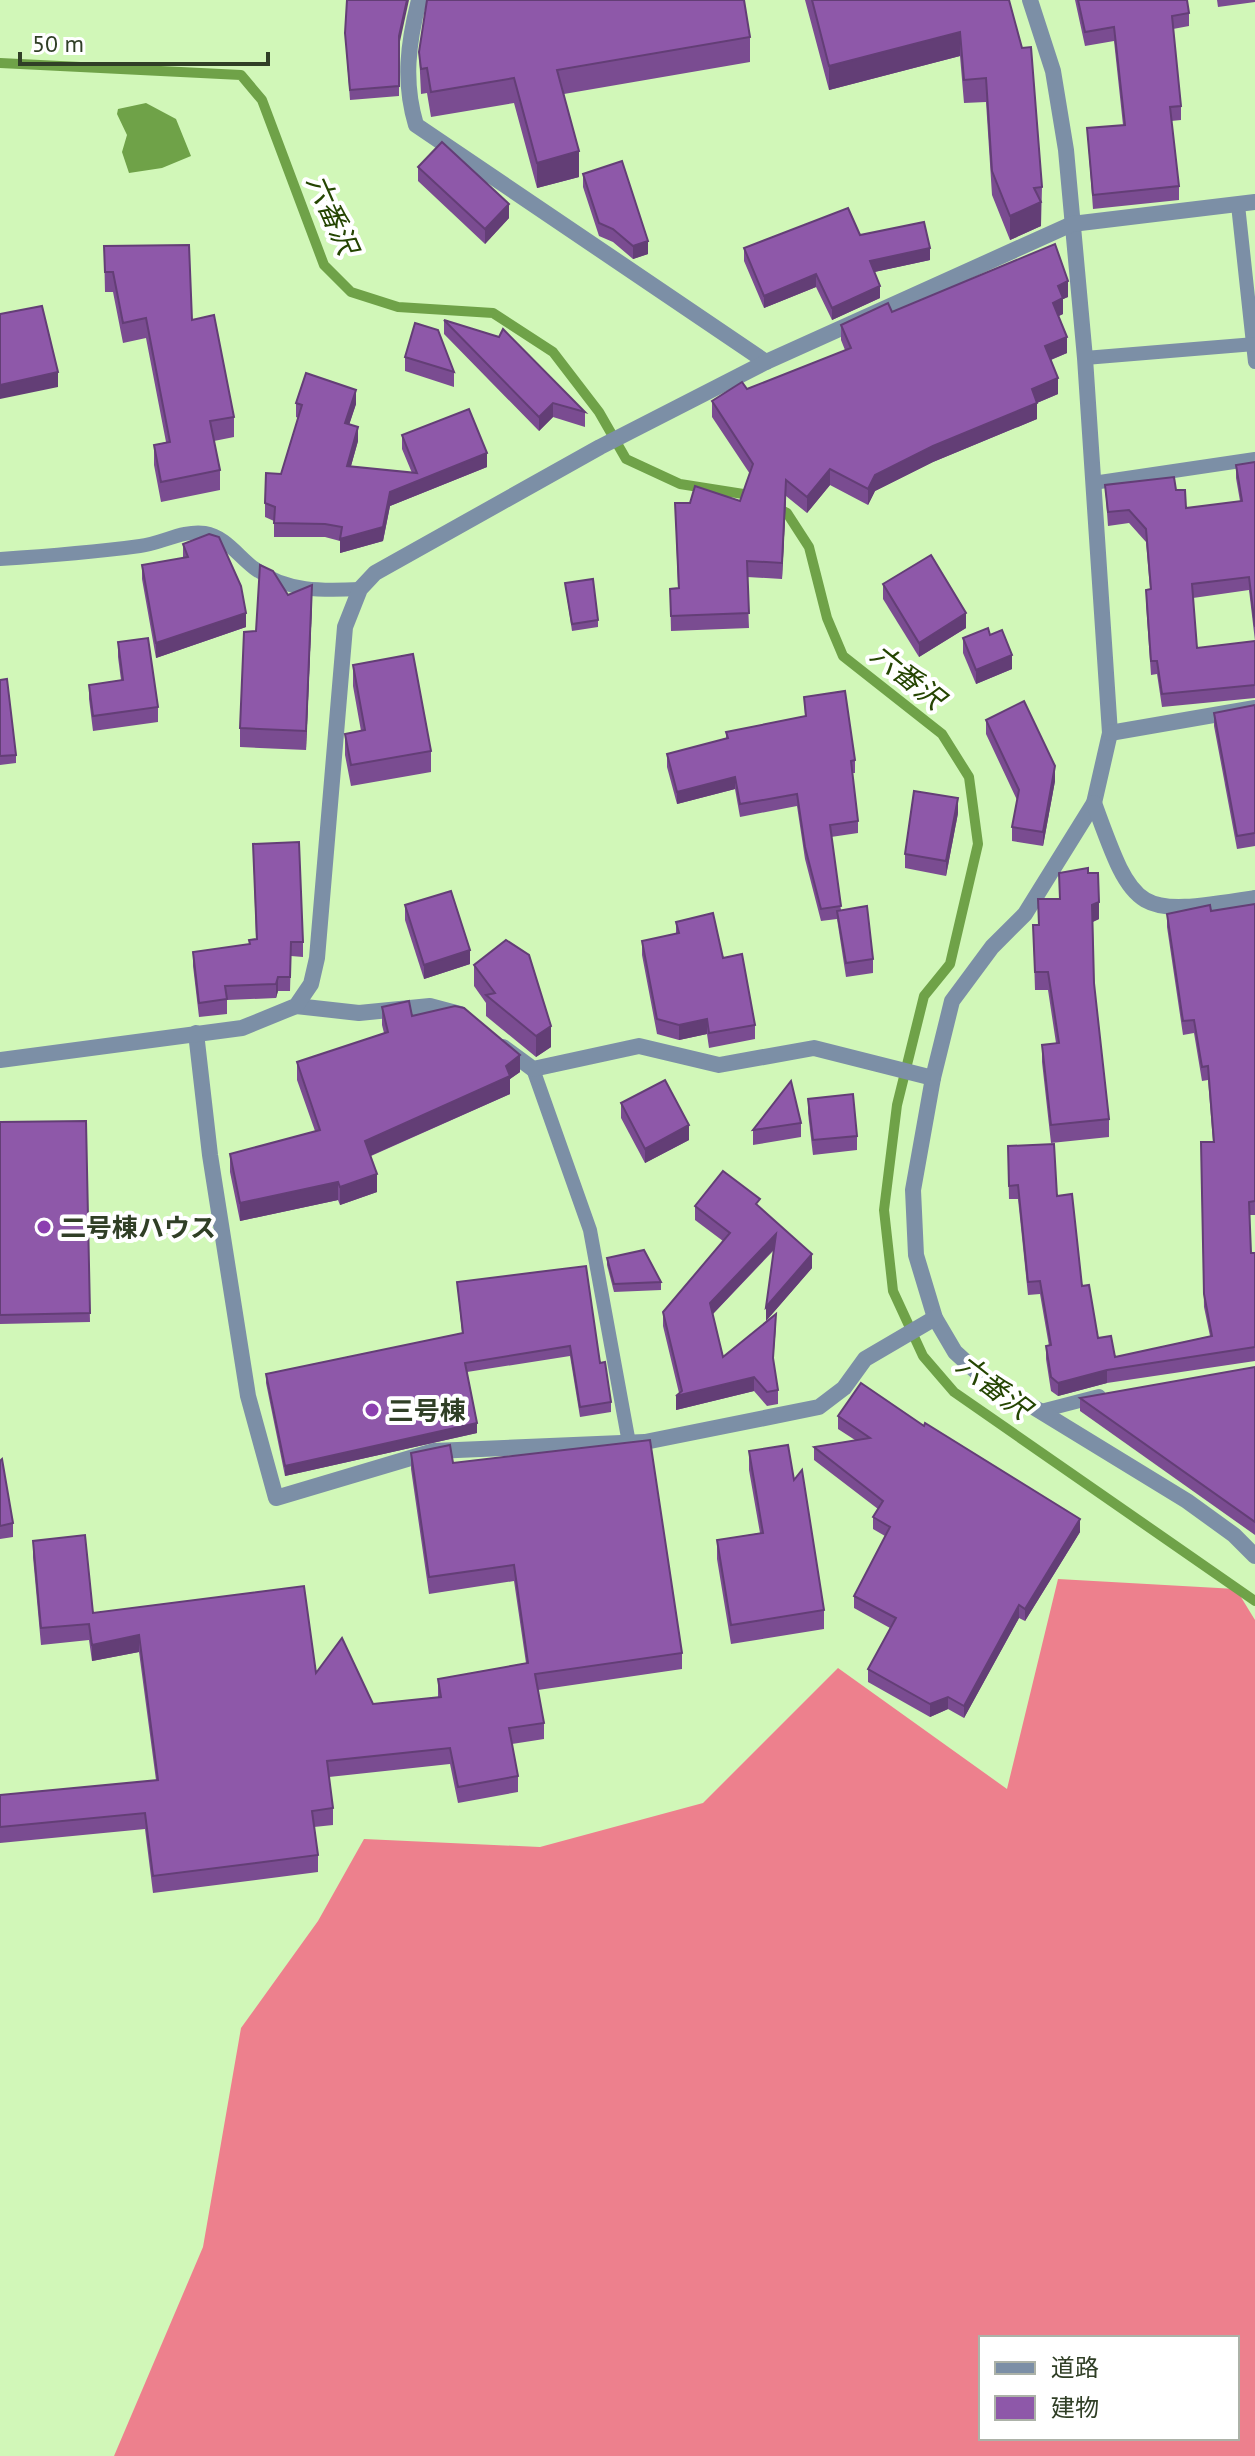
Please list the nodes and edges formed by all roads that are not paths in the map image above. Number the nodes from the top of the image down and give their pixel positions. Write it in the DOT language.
graph roads {
  1 [pos="419,0"];
  2 [pos="1030,0"];
  3 [pos="1246,203"];
  4 [pos="1072,224"];
  5 [pos="1254,344"];
  6 [pos="1085,358"];
  7 [pos="766,362"];
  8 [pos="1255,362"];
  9 [pos="1255,459"];
  10 [pos="1093,483"];
  11 [pos="0,559"];
  12 [pos="360,589"];
  13 [pos="1255,708"];
  14 [pos="1110,733"];
  15 [pos="1094,803"];
  16 [pos="1255,898"];
  17 [pos="296,1006"];
  18 [pos="196,1033"];
  19 [pos="0,1060"];
  20 [pos="533,1069"];
  21 [pos="926,1076"];
  22 [pos="935,1318"];
  23 [pos="1109,1393"];
  24 [pos="1041,1411"];
  25 [pos="629,1443"];
  26 [pos="1255,1556"];
  1 -- 7 [label="street"];
  2 -- 4 [label="street"];
  3 -- 4 [label="street"];
  3 -- 5 [label="lane"];
  4 -- 6 [label="street"];
  4 -- 7 [label="street"];
  5 -- 6 [label="lane"];
  5 -- 8 [label="lane"];
  6 -- 10 [label="street"];
  7 -- 12 [label="street"];
  9 -- 10 [label="lane"];
  10 -- 14 [label="street"];
  11 -- 12 [label="lane"];
  12 -- 17 [label="street"];
  13 -- 14 [label="street"];
  14 -- 15 [label="street"];
  15 -- 16 [label="street"];
  15 -- 21 [label="street"];
  17 -- 18 [label="street"];
  17 -- 20 [label="street"];
  18 -- 19 [label="street"];
  18 -- 25 [label="street"];
  20 -- 21 [label="street"];
  20 -- 25 [label="lane"];
  21 -- 22 [label="street"];
  22 -- 24 [label="street"];
  22 -- 25 [label="street"];
  23 -- 24 [label="lane"];
  24 -- 26 [label="street"];
}
